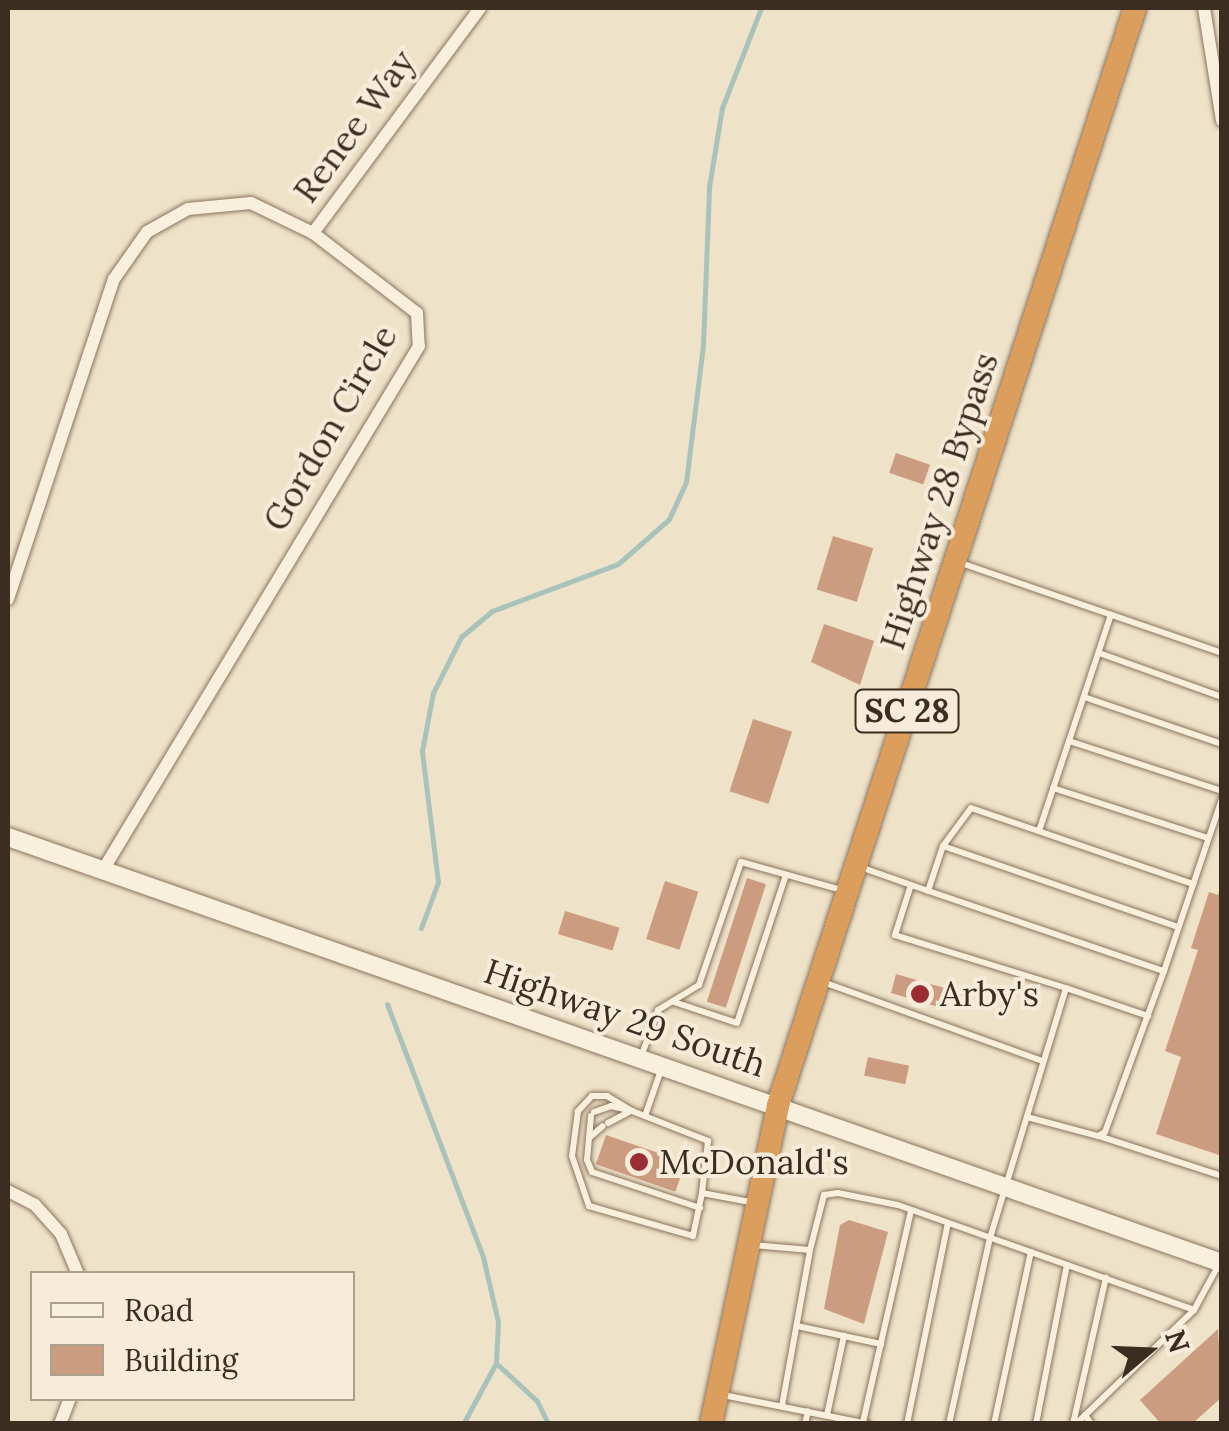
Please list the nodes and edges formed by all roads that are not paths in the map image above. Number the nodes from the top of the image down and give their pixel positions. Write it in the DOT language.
graph roads {
  1 [pos="480,8"];
  2 [pos="1135,8"];
  3 [pos="1204,8"];
  4 [pos="1222,121"];
  5 [pos="313,233"];
  6 [pos="956,561"];
  7 [pos="8,598"];
  8 [pos="1111,615"];
  9 [pos="1098,653"];
  10 [pos="1222,653"];
  11 [pos="1084,697"];
  12 [pos="1222,697"];
  13 [pos="1069,740"];
  14 [pos="1222,744"];
  15 [pos="1053,788"];
  16 [pos="1222,795"];
  17 [pos="1038,831"];
  18 [pos="8,837"];
  19 [pos="1208,838"];
  20 [pos="943,846"];
  21 [pos="856,865"];
  22 [pos="103,870"];
  23 [pos="786,875"];
  24 [pos="1193,884"];
  25 [pos="910,885"];
  26 [pos="847,892"];
  27 [pos="928,892"];
  28 [pos="1179,927"];
  29 [pos="1164,971"];
  30 [pos="818,981"];
  31 [pos="1066,988"];
  32 [pos="672,1001"];
  33 [pos="1148,1016"];
  34 [pos="640,1058"];
  35 [pos="1043,1061"];
  36 [pos="662,1066"];
  37 [pos="778,1105"];
  38 [pos="632,1111"];
  39 [pos="645,1116"];
  40 [pos="1026,1116"];
  41 [pos="1098,1136"];
  42 [pos="589,1138"];
  43 [pos="1222,1176"];
  44 [pos="1005,1187"];
  45 [pos="8,1190"];
  46 [pos="702,1192"];
  47 [pos="755,1203"];
  48 [pos="700,1208"];
  49 [pos="911,1210"];
  50 [pos="948,1223"];
  51 [pos="990,1238"];
  52 [pos="746,1244"];
  53 [pos="810,1250"];
  54 [pos="1030,1252"];
  55 [pos="1221,1262"];
  56 [pos="1067,1265"];
  57 [pos="77,1271"];
  58 [pos="1106,1278"];
  59 [pos="1194,1310"];
  60 [pos="796,1326"];
  61 [pos="844,1336"];
  62 [pos="881,1344"];
  63 [pos="717,1394"];
  64 [pos="782,1406"];
  65 [pos="808,1411"];
  66 [pos="828,1415"];
  67 [pos="1085,1415"];
  68 [pos="866,1423"];
  69 [pos="711,1424"];
  70 [pos="805,1424"];
  71 [pos="907,1424"];
  72 [pos="949,1424"];
  73 [pos="994,1424"];
  74 [pos="1036,1424"];
  75 [pos="1075,1424"];
  76 [pos="1092,1424"];
  1 -- 5 [label="street, Renee Way"];
  2 -- 6 [label="highway, Highway 28 Bypass / SC 28"];
  3 -- 4 [label="street"];
  5 -- 7 [label="street, Gordon Circle"];
  5 -- 22 [label="street, Gordon Circle"];
  6 -- 8 [label="lane"];
  6 -- 21 [label="highway, Highway 28 Bypass / SC 28"];
  8 -- 9 [label="lane"];
  8 -- 10 [label="lane"];
  9 -- 11 [label="lane"];
  9 -- 12 [label="lane"];
  11 -- 13 [label="lane"];
  11 -- 14 [label="lane"];
  13 -- 15 [label="lane"];
  13 -- 16 [label="lane"];
  15 -- 17 [label="lane"];
  15 -- 19 [label="lane"];
  16 -- 19 [label="lane"];
  17 -- 20 [label="lane"];
  17 -- 24 [label="lane"];
  18 -- 22 [label="main road, Highway 29 South"];
  19 -- 24 [label="lane"];
  20 -- 27 [label="lane"];
  20 -- 28 [label="lane"];
  21 -- 25 [label="lane"];
  21 -- 26 [label="highway, Highway 28 Bypass / SC 28"];
  22 -- 34 [label="main road, Highway 29 South"];
  23 -- 26 [label="lane"];
  23 -- 32 [label="lane"];
  23 -- 32 [label="lane"];
  24 -- 28 [label="lane"];
  25 -- 27 [label="lane"];
  25 -- 31 [label="lane"];
  26 -- 30 [label="highway, Highway 28 Bypass / SC 28"];
  27 -- 29 [label="lane"];
  28 -- 29 [label="lane"];
  29 -- 33 [label="lane"];
  30 -- 35 [label="lane"];
  30 -- 37 [label="highway, Highway 28 Bypass / SC 28"];
  31 -- 33 [label="lane"];
  31 -- 35 [label="lane"];
  32 -- 34 [label="lane"];
  33 -- 41 [label="lane"];
  34 -- 36 [label="main road, Highway 29 South"];
  35 -- 40 [label="lane"];
  36 -- 37 [label="main road, Highway 29 South"];
  36 -- 39 [label="lane"];
  37 -- 44 [label="main road, Highway 29 South"];
  37 -- 47 [label="highway, Highway 28 Bypass / SC 28"];
  38 -- 39 [label="lane"];
  38 -- 42 [label="lane"];
  38 -- 42 [label="lane"];
  38 -- 48 [label="lane"];
  39 -- 46 [label="lane"];
  40 -- 41 [label="lane"];
  40 -- 44 [label="lane"];
  41 -- 43 [label="lane"];
  42 -- 48 [label="lane"];
  44 -- 51 [label="lane"];
  44 -- 55 [label="main road, Highway 29 South"];
  45 -- 57 [label="street"];
  46 -- 47 [label="lane"];
  46 -- 48 [label="lane"];
  47 -- 52 [label="highway, Highway 28 Bypass / SC 28"];
  49 -- 50 [label="lane"];
  49 -- 53 [label="lane"];
  49 -- 62 [label="lane"];
  50 -- 51 [label="lane"];
  50 -- 71 [label="lane"];
  51 -- 54 [label="lane"];
  51 -- 72 [label="lane"];
  52 -- 53 [label="lane"];
  52 -- 63 [label="highway, Highway 28 Bypass / SC 28"];
  53 -- 60 [label="lane"];
  54 -- 56 [label="lane"];
  54 -- 73 [label="lane"];
  55 -- 59 [label="lane"];
  56 -- 58 [label="lane"];
  56 -- 74 [label="lane"];
  58 -- 59 [label="lane"];
  58 -- 75 [label="lane"];
  59 -- 67 [label="lane"];
  60 -- 61 [label="lane"];
  60 -- 64 [label="lane"];
  61 -- 62 [label="lane"];
  61 -- 66 [label="lane"];
  62 -- 68 [label="lane"];
  63 -- 64 [label="lane"];
  63 -- 69 [label="highway, Highway 28 Bypass / SC 28"];
  64 -- 65 [label="lane"];
  65 -- 66 [label="lane"];
  65 -- 70 [label="lane"];
  66 -- 68 [label="lane"];
  67 -- 75 [label="lane"];
  67 -- 76 [label="lane"];
}
